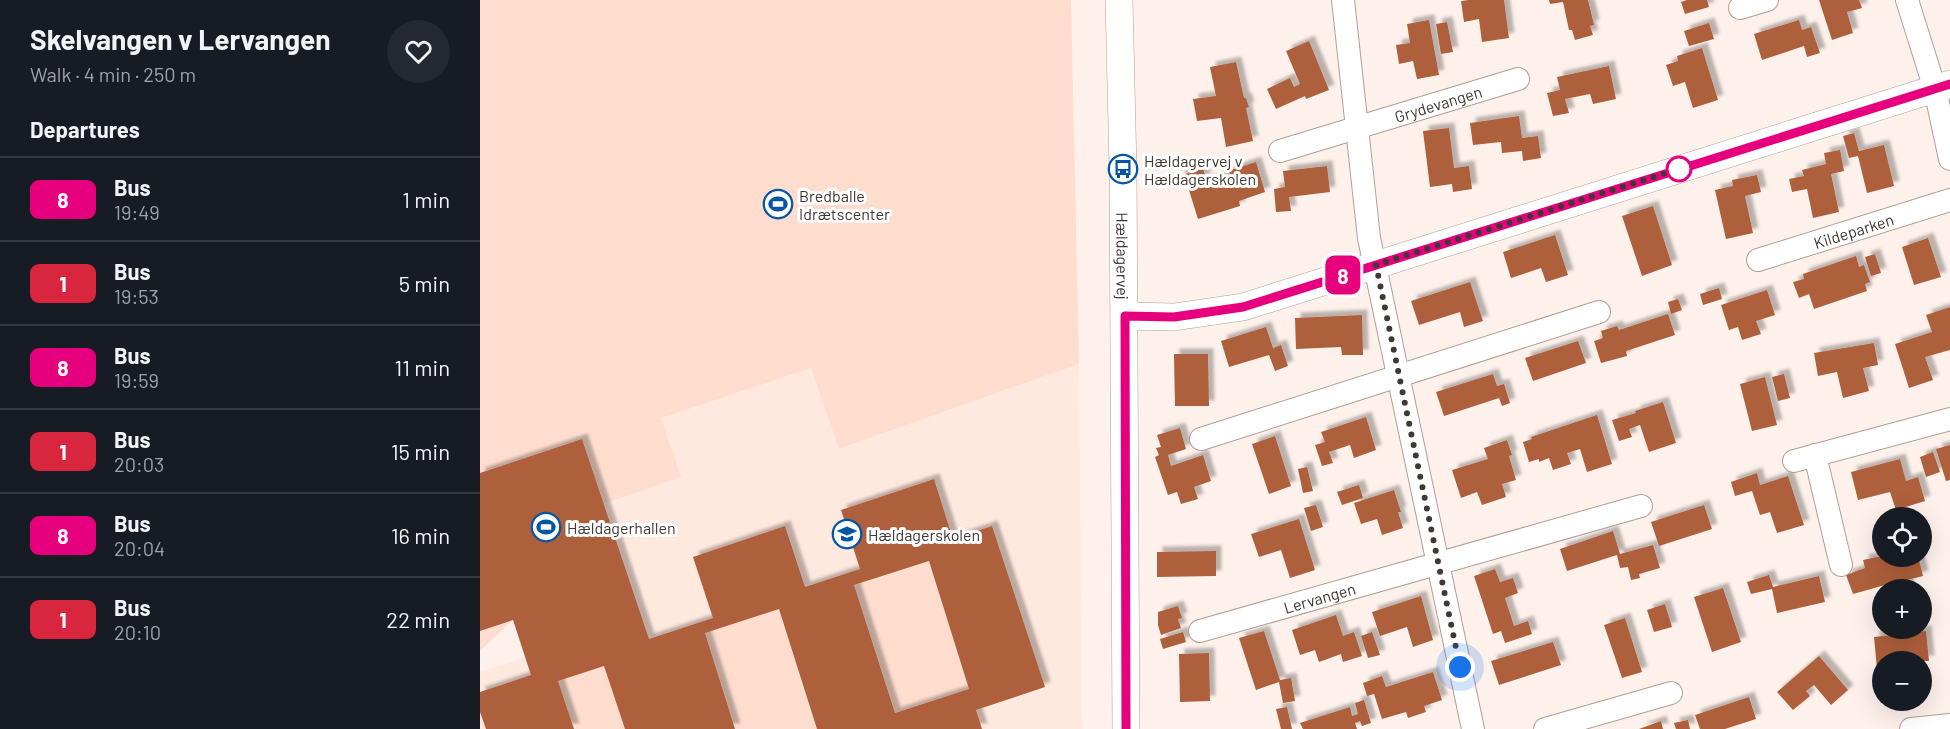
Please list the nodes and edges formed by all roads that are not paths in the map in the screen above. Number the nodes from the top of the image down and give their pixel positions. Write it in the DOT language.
graph roads {
  1 [pos="1119,0"];
  2 [pos="1343,0"];
  3 [pos="1767,0"];
  4 [pos="1907,0"];
  5 [pos="1740,8"];
  6 [pos="1518,79"];
  7 [pos="1942,86"];
  8 [pos="1358,128"];
  9 [pos="1280,151"];
  10 [pos="1950,159"];
  11 [pos="1950,200"];
  12 [pos="1758,261"];
  13 [pos="1376,265"];
  14 [pos="1599,312"];
  15 [pos="1125,316"];
  16 [pos="1399,376"];
  17 [pos="1950,419"];
  18 [pos="1201,439"];
  19 [pos="1641,506"];
  20 [pos="1439,563"];
  21 [pos="1841,565"];
  22 [pos="1200,631"];
  23 [pos="1671,693"];
  24 [pos="1950,725"];
  25 [pos="1126,729"];
  26 [pos="1473,729"];
  27 [pos="1545,729"];
  28 [pos="1911,729"];
  1 -- 15 [label="street, Hældagervej"];
  2 -- 8 [label="street"];
  3 -- 5 [label="street"];
  4 -- 7 [label="street"];
  6 -- 8 [label="street, Grydevangen"];
  7 -- 10 [label="street"];
  7 -- 13 [label="street"];
  8 -- 9 [label="street, Grydevangen"];
  8 -- 13 [label="street"];
  11 -- 12 [label="street, Kildeparken"];
  13 -- 15 [label="street"];
  13 -- 16 [label="street"];
  14 -- 16 [label="street"];
  15 -- 25 [label="street, Hældagervej"];
  16 -- 18 [label="street"];
  16 -- 20 [label="street"];
  17 -- 21 [label="street"];
  19 -- 20 [label="street, Lervangen"];
  20 -- 22 [label="street, Lervangen"];
  20 -- 26 [label="street"];
  23 -- 27 [label="street"];
  24 -- 28 [label="street"];
}
